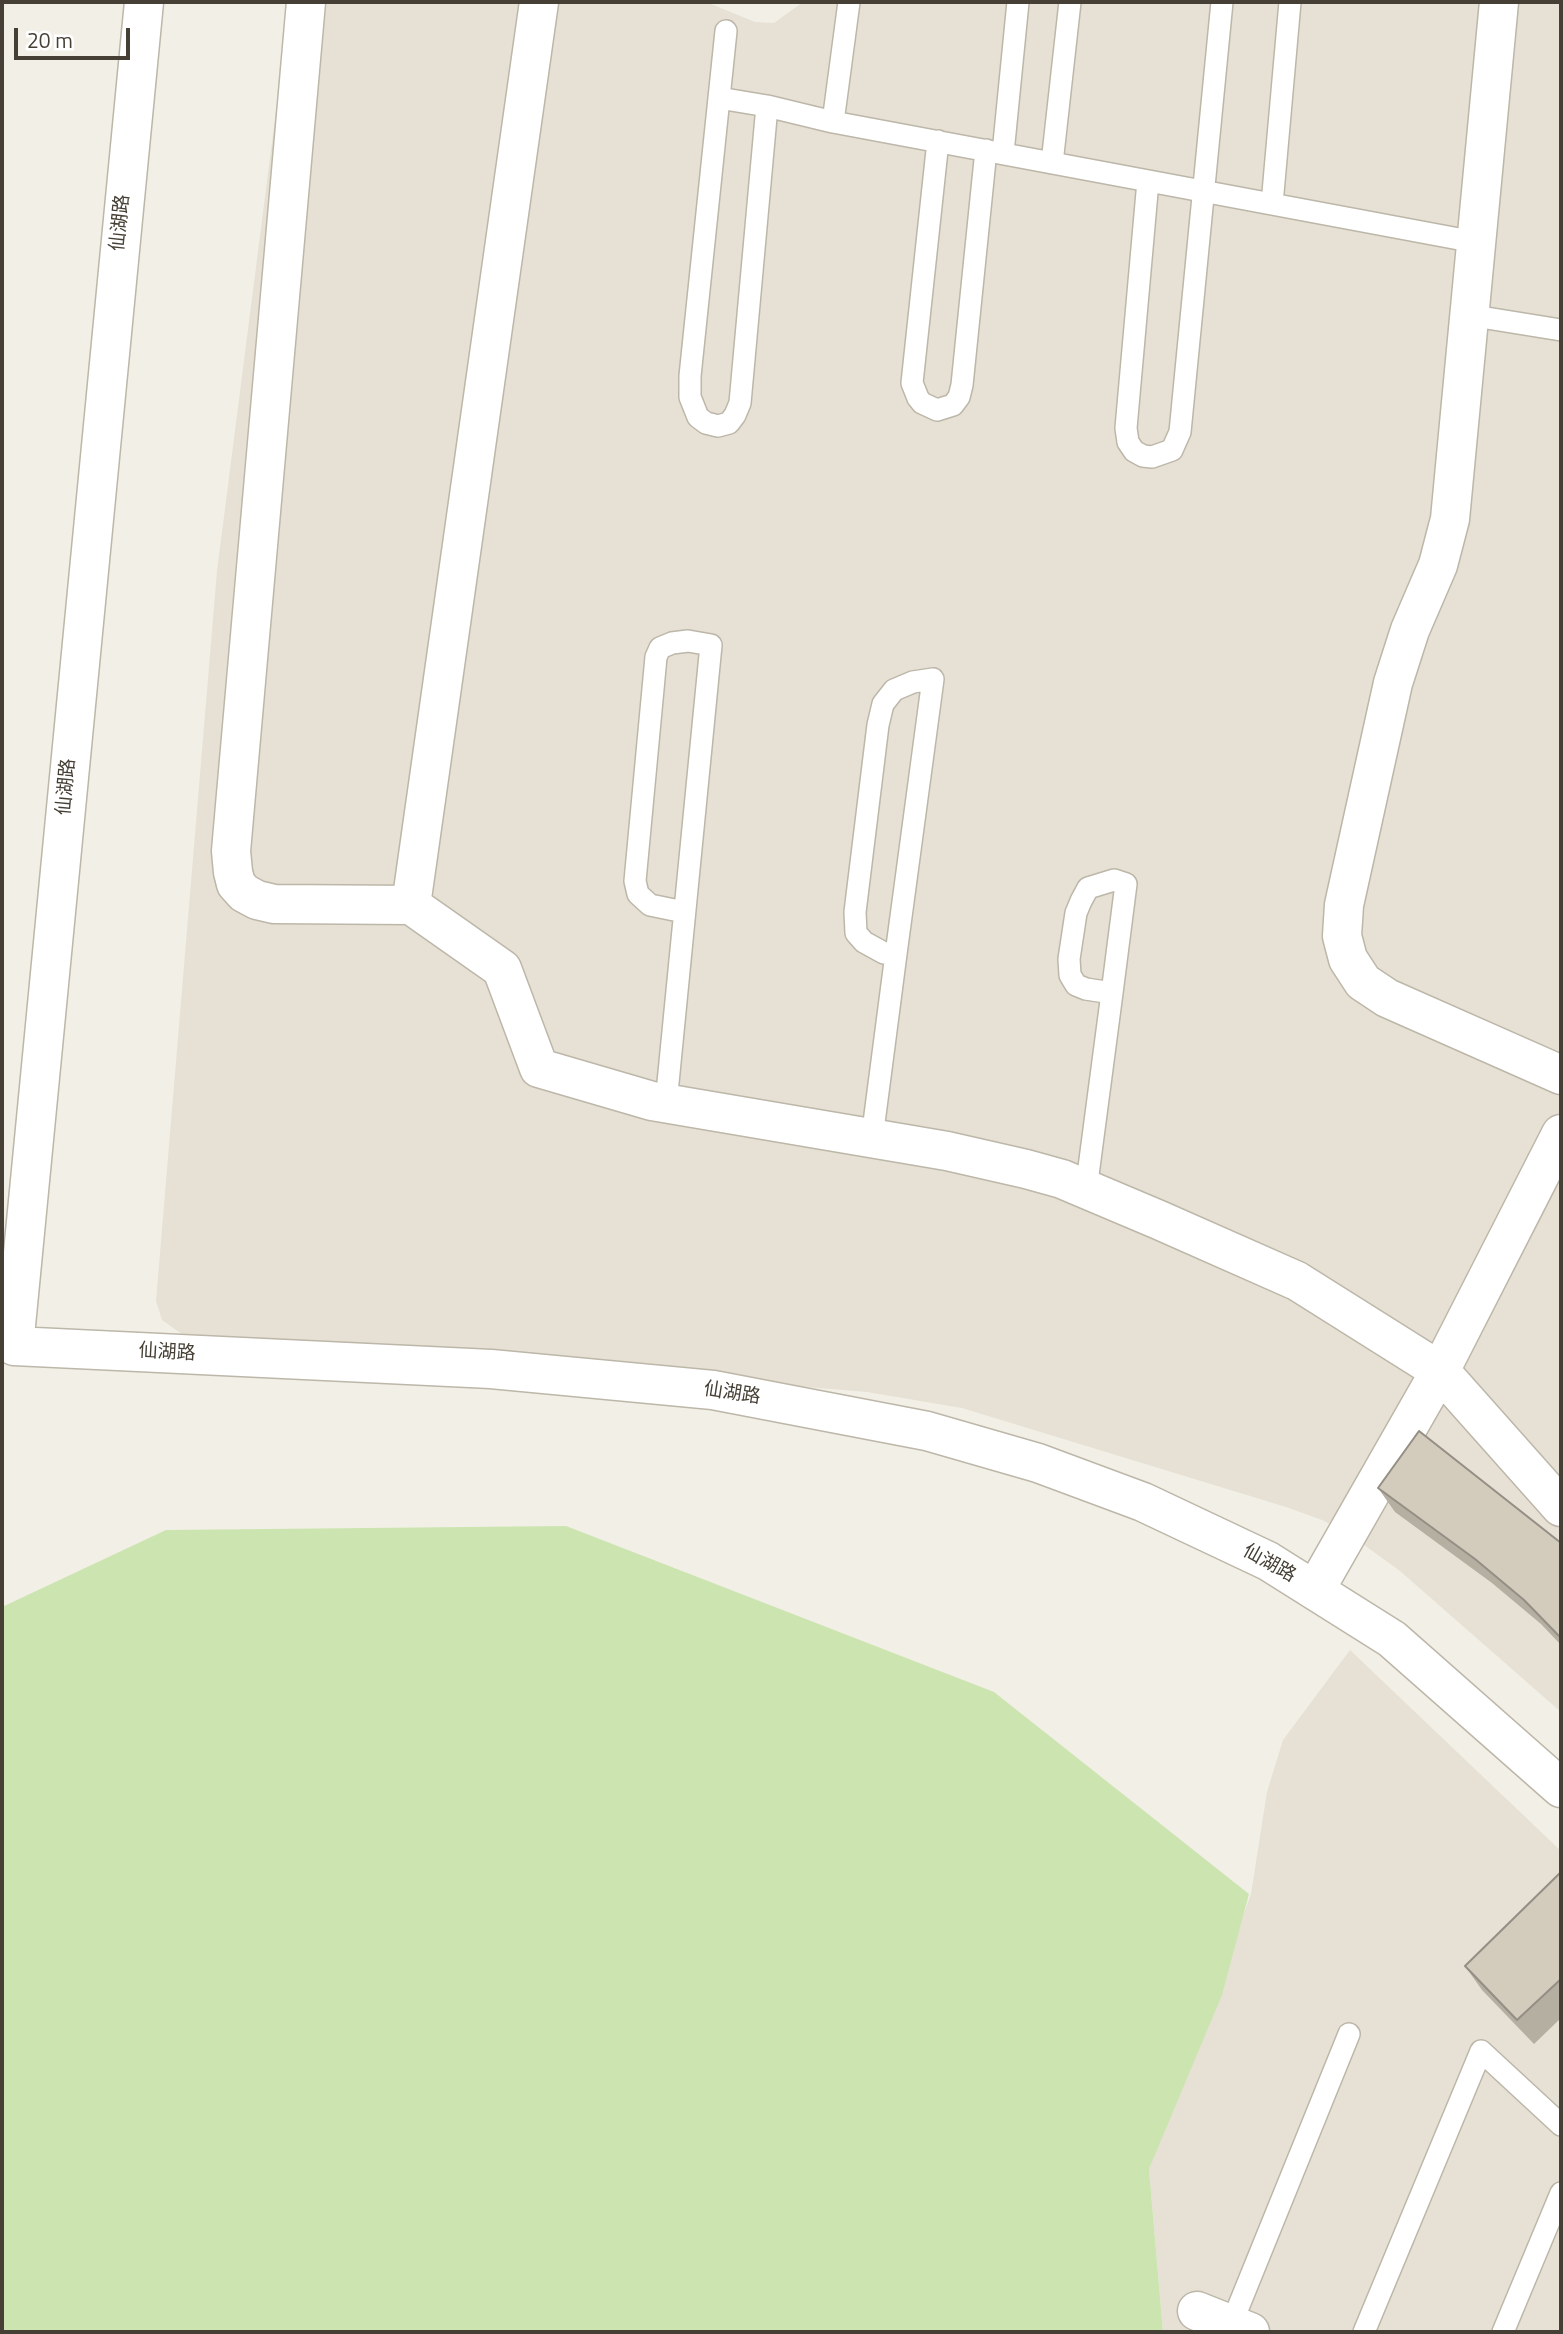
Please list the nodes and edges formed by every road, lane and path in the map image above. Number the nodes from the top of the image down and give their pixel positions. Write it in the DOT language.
graph roads {
  1 [pos="144,2"];
  2 [pos="306,2"];
  3 [pos="539,2"];
  4 [pos="849,2"];
  5 [pos="1018,2"];
  6 [pos="1070,2"];
  7 [pos="1222,2"];
  8 [pos="1290,2"];
  9 [pos="1499,2"];
  10 [pos="726,31"];
  11 [pos="719,98"];
  12 [pos="767,106"];
  13 [pos="833,122"];
  14 [pos="938,142"];
  15 [pos="994,152"];
  16 [pos="1052,163"];
  17 [pos="1148,181"];
  18 [pos="1203,191"];
  19 [pos="1272,204"];
  20 [pos="1475,242"];
  21 [pos="1468,315"];
  22 [pos="1561,330"];
  23 [pos="411,905"];
  24 [pos="684,912"];
  25 [pos="896,954"];
  26 [pos="1112,993"];
  27 [pos="1561,1074"];
  28 [pos="666,1103"];
  29 [pos="1561,1134"];
  30 [pos="872,1138"];
  31 [pos="1086,1190"];
  32 [pos="1440,1371"];
  33 [pos="1561,1507"];
  34 [pos="1315,1590"];
  35 [pos="1561,1788"];
  36 [pos="1349,2034"];
  37 [pos="1561,2124"];
  38 [pos="1561,2193"];
  39 [pos="1226,2323"];
  40 [pos="1364,2332"];
  41 [pos="1503,2332"];
  1 -- 34 [label="street, 仙湖路"];
  2 -- 23 [label="street"];
  3 -- 23 [label="street"];
  4 -- 13 [label="lane"];
  5 -- 15 [label="lane"];
  6 -- 16 [label="lane"];
  7 -- 18 [label="lane"];
  8 -- 19 [label="lane"];
  9 -- 20 [label="street"];
  10 -- 11 [label="lane"];
  11 -- 12 [label="lane"];
  11 -- 12 [label="lane"];
  12 -- 13 [label="lane"];
  13 -- 14 [label="lane"];
  14 -- 15 [label="lane"];
  14 -- 15 [label="lane"];
  15 -- 16 [label="lane"];
  16 -- 17 [label="lane"];
  17 -- 18 [label="lane"];
  17 -- 18 [label="lane"];
  18 -- 19 [label="lane"];
  19 -- 20 [label="lane"];
  20 -- 21 [label="street"];
  21 -- 22 [label="lane"];
  21 -- 27 [label="street"];
  23 -- 28 [label="street"];
  24 -- 24 [label="lane"];
  24 -- 28 [label="lane"];
  25 -- 25 [label="lane"];
  25 -- 30 [label="lane"];
  26 -- 26 [label="lane"];
  26 -- 31 [label="lane"];
  28 -- 30 [label="street"];
  29 -- 32 [label="street"];
  30 -- 31 [label="street"];
  31 -- 32 [label="street"];
  32 -- 33 [label="street"];
  32 -- 34 [label="street"];
  34 -- 35 [label="street, 仙湖路"];
  36 -- 39 [label="lane"];
  37 -- 40 [label="lane"];
  38 -- 41 [label="lane"];
}
